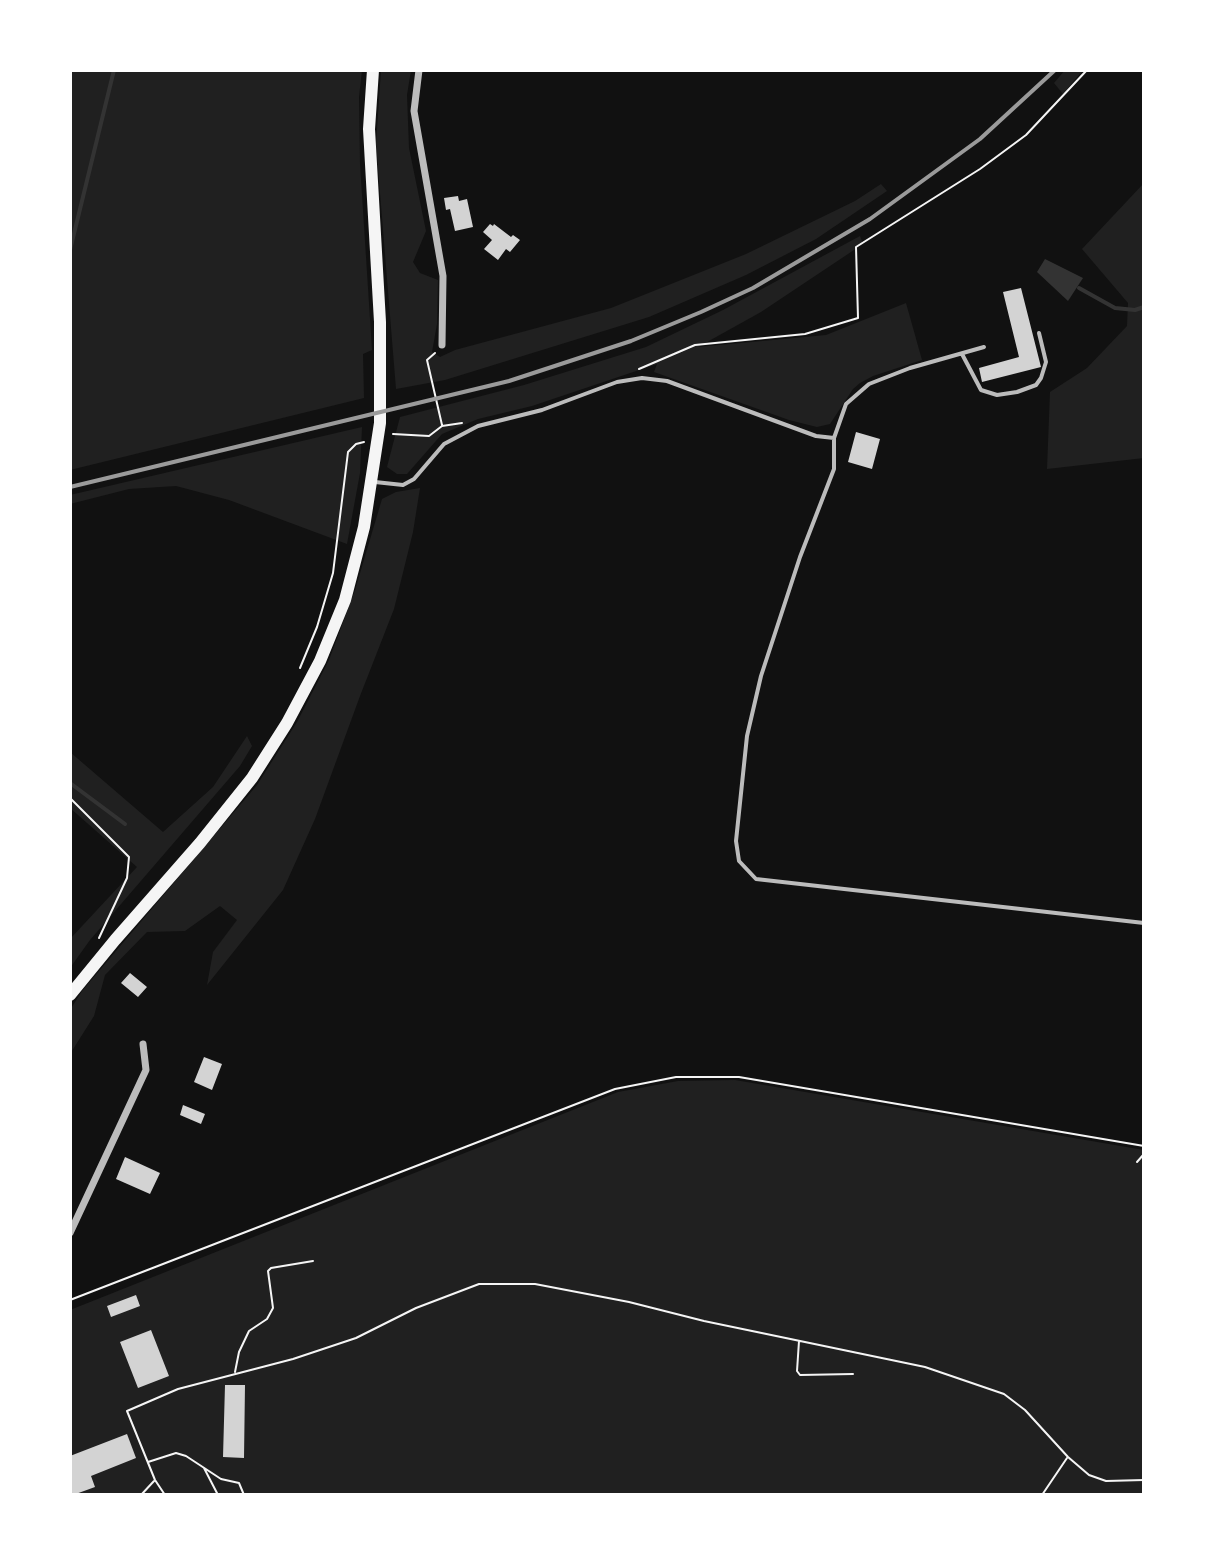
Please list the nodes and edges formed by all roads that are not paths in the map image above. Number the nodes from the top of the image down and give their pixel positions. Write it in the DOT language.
graph roads {
  1 [pos="373,70"];
  2 [pos="419,70"];
  3 [pos="1039,333"];
  4 [pos="442,345"];
  5 [pos="984,347"];
  6 [pos="962,354"];
  7 [pos="834,438"];
  8 [pos="373,482"];
  9 [pos="1144,923"];
  10 [pos="70,995"];
  11 [pos="143,1044"];
  12 [pos="70,1233"];
  1 -- 8 [label="main road"];
  2 -- 4 [label="street"];
  3 -- 6 [label="lane"];
  5 -- 6 [label="lane"];
  6 -- 7 [label="lane"];
  7 -- 8 [label="lane"];
  7 -- 9 [label="lane"];
  8 -- 10 [label="main road"];
  11 -- 12 [label="street"];
}
